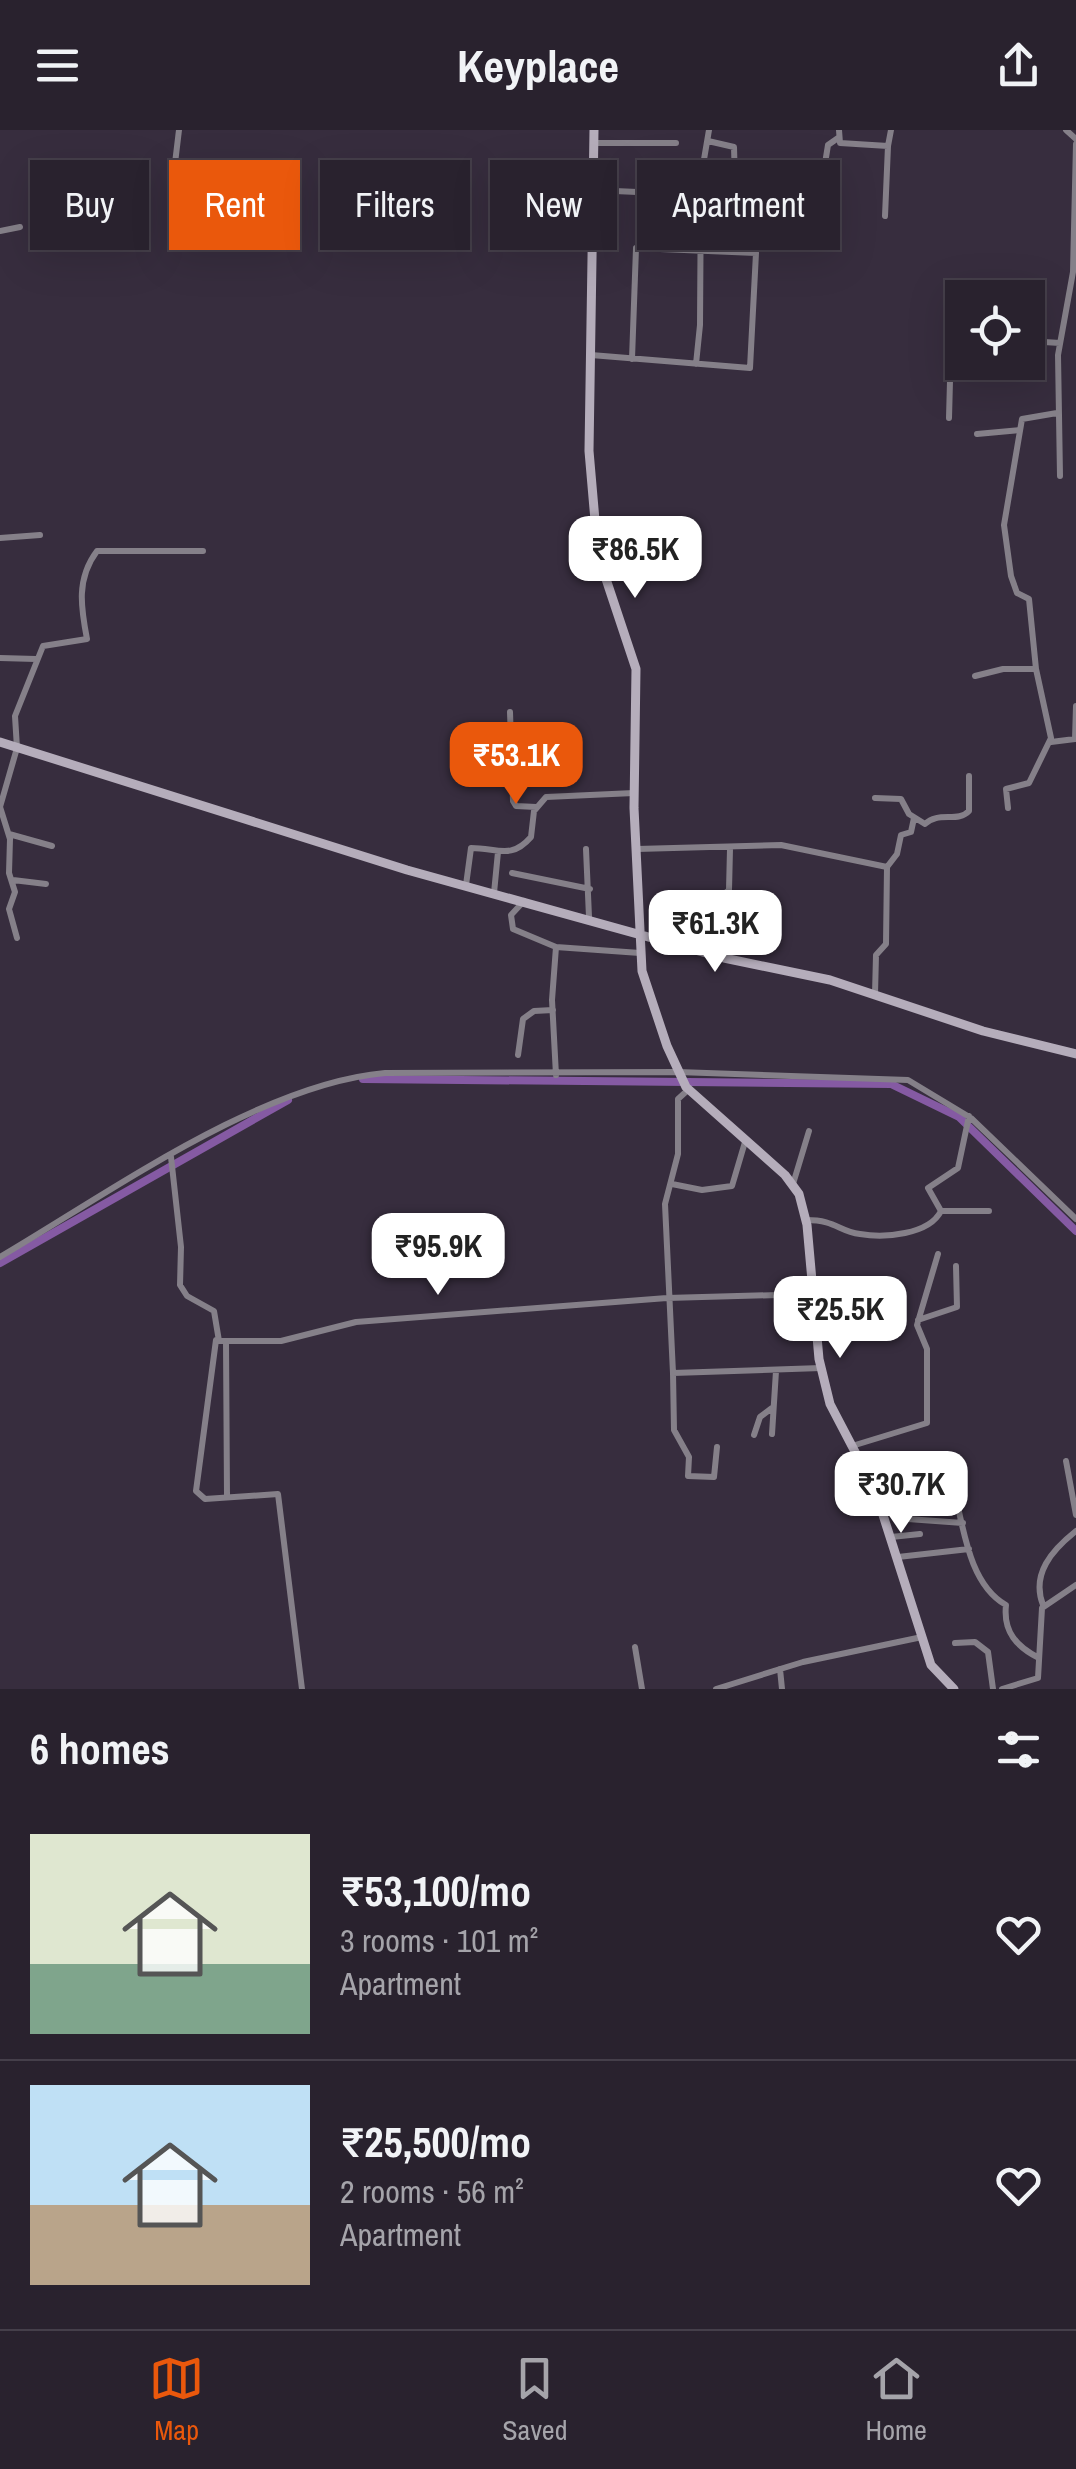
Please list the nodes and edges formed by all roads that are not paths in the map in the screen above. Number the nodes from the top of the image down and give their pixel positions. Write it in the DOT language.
graph roads {
  1 [pos="180,130"];
  2 [pos="594,130"];
  3 [pos="709,130"];
  4 [pos="891,130"];
  5 [pos="1066,130"];
  6 [pos="839,134"];
  7 [pos="708,141"];
  8 [pos="1076,142"];
  9 [pos="594,143"];
  10 [pos="676,143"];
  11 [pos="888,146"];
  12 [pos="176,160"];
  13 [pos="594,160"];
  14 [pos="704,160"];
  15 [pos="826,160"];
  16 [pos="885,216"];
  17 [pos="20,227"];
  18 [pos="0,231"];
  19 [pos="592,250"];
  20 [pos="637,250"];
  21 [pos="700,250"];
  22 [pos="737,252"];
  23 [pos="1045,342"];
  24 [pos="1060,343"];
  25 [pos="590,355"];
  26 [pos="632,358"];
  27 [pos="696,364"];
  28 [pos="950,380"];
  29 [pos="1057,413"];
  30 [pos="949,418"];
  31 [pos="1020,430"];
  32 [pos="976,434"];
  33 [pos="1060,476"];
  34 [pos="40,535"];
  35 [pos="0,538"];
  36 [pos="203,551"];
  37 [pos="0,658"];
  38 [pos="36,659"];
  39 [pos="1036,669"];
  40 [pos="975,676"];
  41 [pos="1076,706"];
  42 [pos="510,712"];
  43 [pos="1076,739"];
  44 [pos="0,742"];
  45 [pos="1050,742"];
  46 [pos="17,748"];
  47 [pos="969,776"];
  48 [pos="10,778"];
  49 [pos="0,781"];
  50 [pos="634,793"];
  51 [pos="876,798"];
  52 [pos="536,807"];
  53 [pos="1008,808"];
  54 [pos="914,816"];
  55 [pos="9,834"];
  56 [pos="52,846"];
  57 [pos="586,848"];
  58 [pos="635,849"];
  59 [pos="730,849"];
  60 [pos="498,852"];
  61 [pos="887,866"];
  62 [pos="512,872"];
  63 [pos="12,880"];
  64 [pos="46,884"];
  65 [pos="466,885"];
  66 [pos="590,890"];
  67 [pos="494,893"];
  68 [pos="525,900"];
  69 [pos="4,909"];
  70 [pos="697,915"];
  71 [pos="589,917"];
  72 [pos="638,932"];
  73 [pos="17,938"];
  74 [pos="556,947"];
  75 [pos="640,953"];
  76 [pos="874,994"];
  77 [pos="553,1010"];
  78 [pos="1076,1054"];
  79 [pos="518,1055"];
  80 [pos="556,1074"];
  81 [pos="684,1081"];
  82 [pos="969,1118"];
  83 [pos="809,1131"];
  84 [pos="745,1142"];
  85 [pos="170,1159"];
  86 [pos="672,1184"];
  87 [pos="794,1184"];
  88 [pos="940,1210"];
  89 [pos="988,1210"];
  90 [pos="1076,1218"];
  91 [pos="806,1220"];
  92 [pos="938,1254"];
  93 [pos="0,1256"];
  94 [pos="956,1266"];
  95 [pos="813,1294"];
  96 [pos="666,1298"];
  97 [pos="918,1320"];
  98 [pos="216,1339"];
  99 [pos="226,1342"];
  100 [pos="821,1368"];
  101 [pos="776,1370"];
  102 [pos="672,1373"];
  103 [pos="773,1408"];
  104 [pos="772,1434"];
  105 [pos="754,1435"];
  106 [pos="852,1446"];
  107 [pos="717,1447"];
  108 [pos="1066,1461"];
  109 [pos="906,1474"];
  110 [pos="952,1481"];
  111 [pos="906,1491"];
  112 [pos="227,1496"];
  113 [pos="941,1504"];
  114 [pos="904,1508"];
  115 [pos="883,1514"];
  116 [pos="1076,1515"];
  117 [pos="963,1523"];
  118 [pos="1076,1531"];
  119 [pos="920,1534"];
  120 [pos="891,1537"];
  121 [pos="970,1549"];
  122 [pos="898,1558"];
  123 [pos="1076,1585"];
  124 [pos="1044,1606"];
  125 [pos="922,1637"];
  126 [pos="954,1643"];
  127 [pos="635,1646"];
  128 [pos="1039,1658"];
  129 [pos="780,1669"];
  130 [pos="302,1689"];
  131 [pos="642,1689"];
  132 [pos="716,1689"];
  133 [pos="782,1689"];
  134 [pos="954,1689"];
  135 [pos="993,1689"];
  136 [pos="1002,1689"];
  1 -- 12 [label="street"];
  2 -- 9 [label="street"];
  3 -- 7 [label="street"];
  4 -- 11 [label="street"];
  5 -- 8 [label="street"];
  6 -- 11 [label="street"];
  6 -- 15 [label="street"];
  7 -- 14 [label="street"];
  7 -- 22 [label="street"];
  8 -- 24 [label="street"];
  9 -- 10 [label="street"];
  9 -- 13 [label="street"];
  11 -- 16 [label="street"];
  17 -- 18 [label="street"];
  19 -- 25 [label="street"];
  20 -- 26 [label="street"];
  21 -- 22 [label="street"];
  21 -- 27 [label="street"];
  22 -- 27 [label="street"];
  23 -- 24 [label="street"];
  24 -- 29 [label="street"];
  25 -- 26 [label="street"];
  25 -- 50 [label="street"];
  26 -- 27 [label="street"];
  28 -- 30 [label="street"];
  29 -- 31 [label="street"];
  29 -- 33 [label="street"];
  31 -- 32 [label="street"];
  31 -- 39 [label="street"];
  34 -- 35 [label="street"];
  36 -- 38 [label="street"];
  37 -- 38 [label="street"];
  38 -- 46 [label="street"];
  39 -- 40 [label="street"];
  39 -- 45 [label="street"];
  41 -- 43 [label="street"];
  42 -- 52 [label="street"];
  43 -- 45 [label="street"];
  44 -- 46 [label="street"];
  45 -- 53 [label="street"];
  46 -- 48 [label="street"];
  46 -- 65 [label="street"];
  47 -- 54 [label="street"];
  48 -- 49 [label="street"];
  48 -- 55 [label="street"];
  50 -- 52 [label="street"];
  50 -- 58 [label="street"];
  51 -- 54 [label="street"];
  52 -- 60 [label="street"];
  54 -- 61 [label="street"];
  55 -- 56 [label="street"];
  55 -- 63 [label="street"];
  57 -- 66 [label="street"];
  58 -- 59 [label="street"];
  58 -- 72 [label="street"];
  59 -- 61 [label="street"];
  59 -- 70 [label="street"];
  60 -- 65 [label="street"];
  60 -- 67 [label="street"];
  61 -- 76 [label="street"];
  62 -- 66 [label="street"];
  63 -- 64 [label="street"];
  63 -- 69 [label="street"];
  65 -- 67 [label="street"];
  66 -- 71 [label="street"];
  67 -- 68 [label="street"];
  68 -- 71 [label="street"];
  68 -- 74 [label="street"];
  69 -- 73 [label="street"];
  71 -- 72 [label="street"];
  72 -- 75 [label="street"];
  72 -- 76 [label="street"];
  74 -- 75 [label="street"];
  74 -- 77 [label="street"];
  75 -- 81 [label="street"];
  76 -- 78 [label="street"];
  77 -- 79 [label="street"];
  77 -- 80 [label="street"];
  80 -- 81 [label="street"];
  80 -- 85 [label="street"];
  81 -- 82 [label="street"];
  81 -- 84 [label="street"];
  81 -- 86 [label="street"];
  82 -- 88 [label="street"];
  82 -- 90 [label="street"];
  83 -- 87 [label="street"];
  84 -- 86 [label="street"];
  84 -- 87 [label="street"];
  85 -- 93 [label="street"];
  85 -- 98 [label="street"];
  86 -- 96 [label="street"];
  87 -- 91 [label="street"];
  88 -- 89 [label="street"];
  88 -- 91 [label="street"];
  91 -- 95 [label="street"];
  92 -- 97 [label="street"];
  94 -- 97 [label="street"];
  95 -- 96 [label="street"];
  95 -- 100 [label="street"];
  96 -- 99 [label="street"];
  96 -- 102 [label="street"];
  97 -- 106 [label="street"];
  98 -- 99 [label="street"];
  98 -- 112 [label="street"];
  99 -- 112 [label="street"];
  100 -- 101 [label="street"];
  100 -- 106 [label="street"];
  101 -- 102 [label="street"];
  101 -- 103 [label="street"];
  102 -- 107 [label="street"];
  103 -- 104 [label="street"];
  103 -- 105 [label="street"];
  106 -- 115 [label="street"];
  108 -- 116 [label="street"];
  109 -- 111 [label="street"];
  110 -- 117 [label="street"];
  111 -- 113 [label="street"];
  111 -- 114 [label="street"];
  112 -- 130 [label="street"];
  114 -- 115 [label="street"];
  114 -- 117 [label="street"];
  115 -- 120 [label="street"];
  117 -- 121 [label="street"];
  118 -- 124 [label="street"];
  119 -- 120 [label="street"];
  120 -- 122 [label="street"];
  121 -- 122 [label="street"];
  121 -- 128 [label="street"];
  122 -- 125 [label="street"];
  123 -- 124 [label="street"];
  124 -- 128 [label="street"];
  125 -- 129 [label="street"];
  125 -- 134 [label="street"];
  126 -- 135 [label="street"];
  127 -- 131 [label="street"];
  128 -- 136 [label="street"];
  129 -- 132 [label="street"];
  129 -- 133 [label="street"];
}
